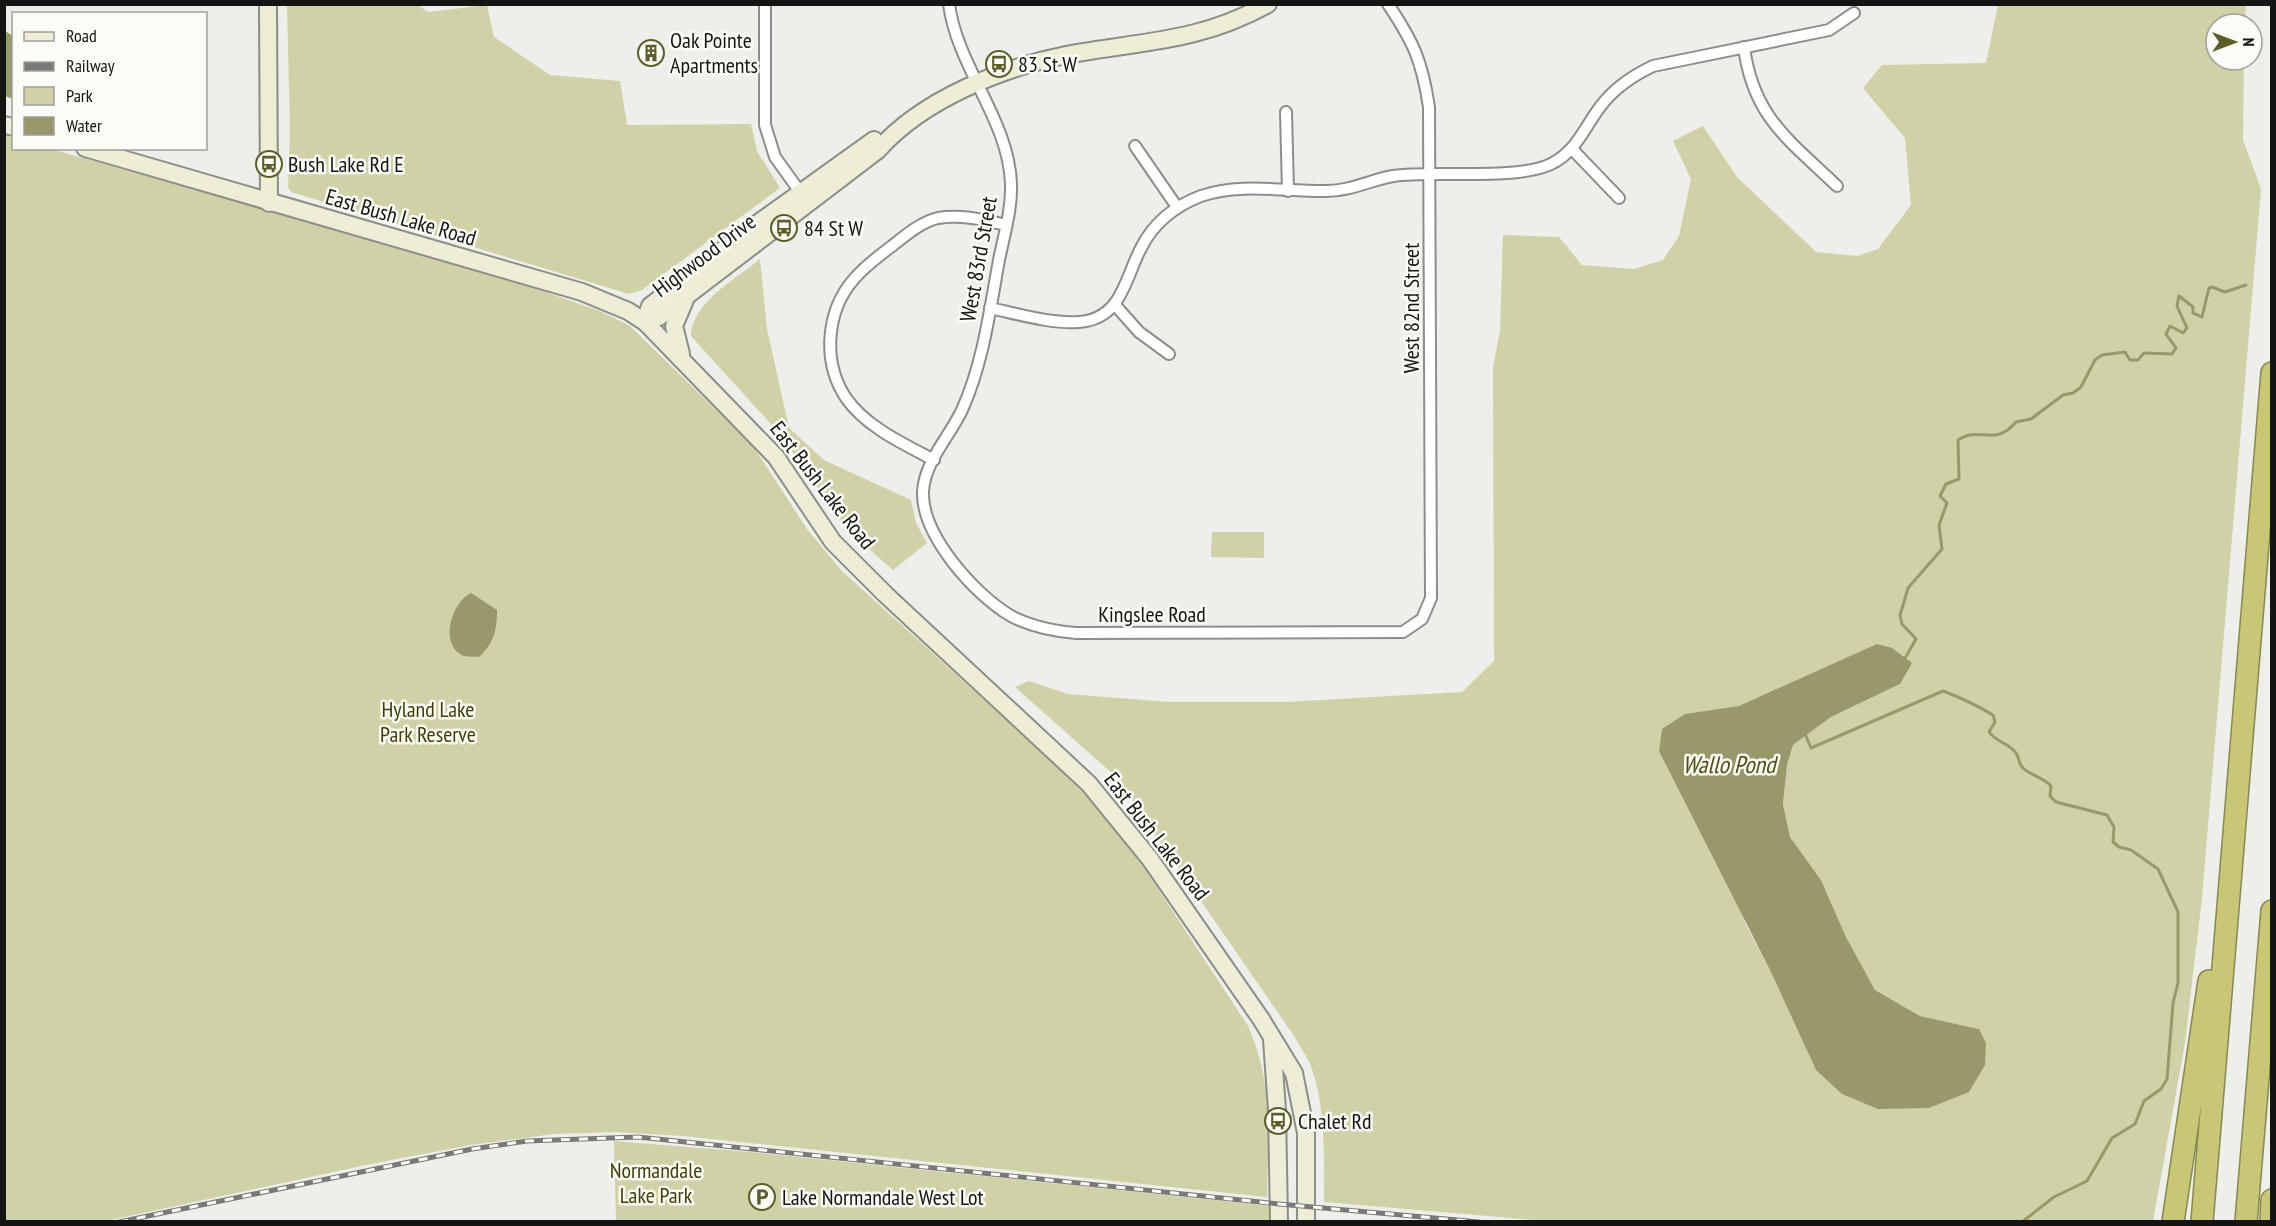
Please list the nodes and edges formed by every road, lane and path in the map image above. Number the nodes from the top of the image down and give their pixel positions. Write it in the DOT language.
graph roads {
  1 [pos="268,4"];
  2 [pos="765,4"];
  3 [pos="949,4"];
  4 [pos="1268,4"];
  5 [pos="1388,4"];
  6 [pos="1854,13"];
  7 [pos="1744,47"];
  8 [pos="977,84"];
  9 [pos="1286,112"];
  10 [pos="1135,146"];
  11 [pos="1572,149"];
  12 [pos="92,150"];
  13 [pos="1430,175"];
  14 [pos="1837,186"];
  15 [pos="1288,190"];
  16 [pos="804,198"];
  17 [pos="1619,198"];
  18 [pos="269,203"];
  19 [pos="1177,207"];
  20 [pos="1006,225"];
  21 [pos="688,295"];
  22 [pos="1115,305"];
  23 [pos="990,308"];
  24 [pos="645,322"];
  25 [pos="1169,354"];
  26 [pos="683,361"];
  27 [pos="2271,373"];
  28 [pos="934,460"];
  29 [pos="927,519"];
  30 [pos="1422,619"];
  31 [pos="2230,866"];
  32 [pos="2271,911"];
  33 [pos="2263,1013"];
  34 [pos="1272,1040"];
  35 [pos="2271,1060"];
  36 [pos="2271,1200"];
  37 [pos="1279,1221"];
  38 [pos="1306,1221"];
  39 [pos="2173,1221"];
  40 [pos="2202,1221"];
  41 [pos="2246,1221"];
  42 [pos="2271,1221"];
  1 -- 18 [label="street"];
  2 -- 16 [label="street"];
  3 -- 8 [label="street, West 83rd Street"];
  4 -- 8 [label="street, Highwood Drive"];
  5 -- 13 [label="street, West 82nd Street"];
  6 -- 7 [label="street"];
  7 -- 11 [label="street"];
  7 -- 14 [label="street"];
  8 -- 16 [label="street, Highwood Drive"];
  8 -- 20 [label="street, West 83rd Street"];
  9 -- 15 [label="street"];
  10 -- 19 [label="street"];
  11 -- 13 [label="street"];
  11 -- 17 [label="street"];
  12 -- 18 [label="street, East Bush Lake Road"];
  13 -- 15 [label="street"];
  13 -- 30 [label="street, West 82nd Street"];
  15 -- 19 [label="street"];
  16 -- 21 [label="street, Highwood Drive"];
  16 -- 24 [label="street, Highwood Drive"];
  18 -- 24 [label="street, East Bush Lake Road"];
  19 -- 22 [label="street"];
  20 -- 23 [label="street, West 83rd Street"];
  20 -- 28 [label="street"];
  21 -- 24 [label="street, Highwood Drive"];
  21 -- 26 [label="street"];
  22 -- 23 [label="street"];
  22 -- 25 [label="street"];
  23 -- 28 [label="street, West 83rd Street"];
  24 -- 26 [label="street, East Bush Lake Road"];
  26 -- 34 [label="street, East Bush Lake Road"];
  27 -- 31 [label="highway"];
  28 -- 29 [label="street, West 83rd Street"];
  29 -- 30 [label="street, Kingslee Road"];
  31 -- 39 [label="highway"];
  31 -- 40 [label="highway"];
  32 -- 33 [label="highway"];
  33 -- 35 [label="highway"];
  33 -- 41 [label="highway"];
  34 -- 37 [label="street, East Bush Lake Road"];
  34 -- 38 [label="street, East Bush Lake Road"];
  36 -- 42 [label="highway"];
}
